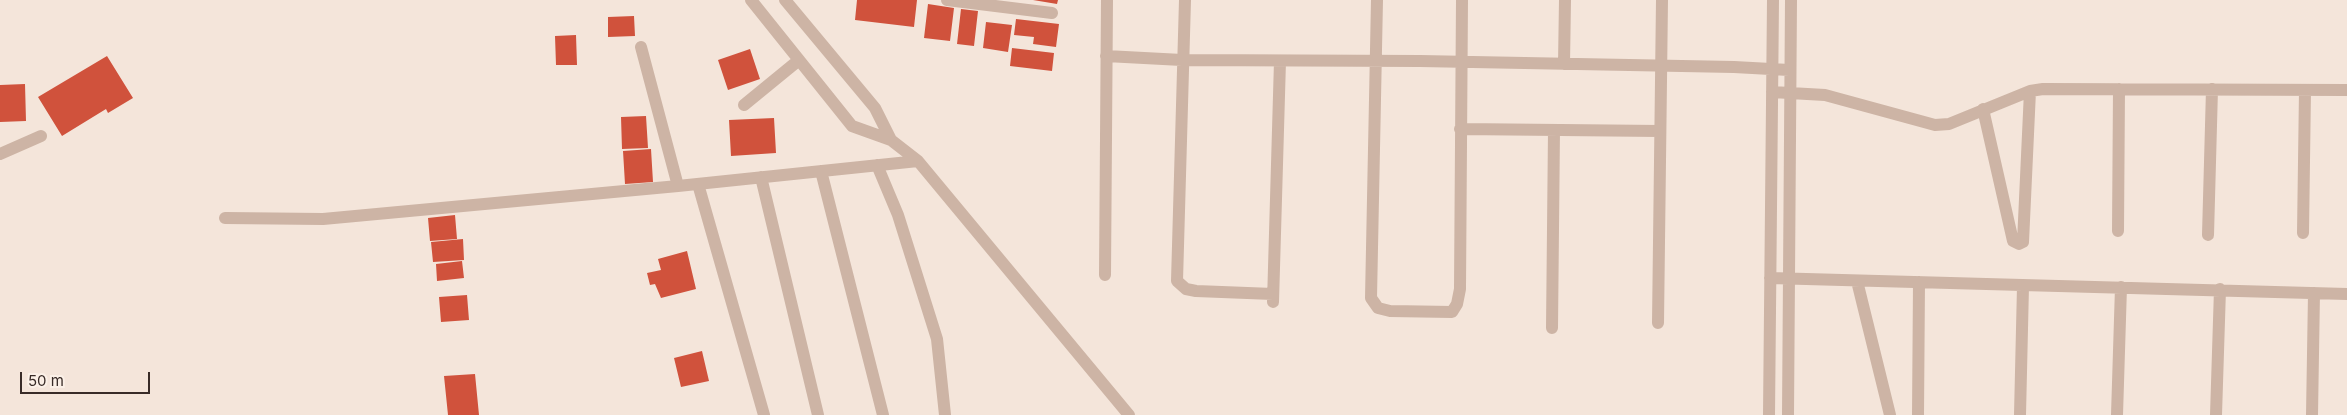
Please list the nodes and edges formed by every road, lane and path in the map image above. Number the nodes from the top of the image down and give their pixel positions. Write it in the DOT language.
graph roads {
  1 [pos="751,0"];
  2 [pos="785,0"];
  3 [pos="947,0"];
  4 [pos="1107,0"];
  5 [pos="1185,0"];
  6 [pos="1377,0"];
  7 [pos="1462,0"];
  8 [pos="1565,0"];
  9 [pos="1662,0"];
  10 [pos="1773,0"];
  11 [pos="1791,0"];
  12 [pos="1052,13"];
  13 [pos="641,47"];
  14 [pos="1106,56"];
  15 [pos="799,60"];
  16 [pos="1182,60"];
  17 [pos="1280,61"];
  18 [pos="1376,61"];
  19 [pos="1460,62"];
  20 [pos="1564,64"];
  21 [pos="1662,66"];
  22 [pos="1772,69"];
  23 [pos="1789,70"];
  24 [pos="2119,89"];
  25 [pos="2212,89"];
  26 [pos="2305,90"];
  27 [pos="2347,90"];
  28 [pos="2030,91"];
  29 [pos="1772,92"];
  30 [pos="1789,92"];
  31 [pos="744,105"];
  32 [pos="1983,109"];
  33 [pos="1460,129"];
  34 [pos="1554,130"];
  35 [pos="1660,131"];
  36 [pos="41,136"];
  37 [pos="890,140"];
  38 [pos="0,154"];
  39 [pos="918,161"];
  40 [pos="877,165"];
  41 [pos="821,171"];
  42 [pos="761,177"];
  43 [pos="698,184"];
  44 [pos="678,186"];
  45 [pos="225,218"];
  46 [pos="2118,231"];
  47 [pos="2303,233"];
  48 [pos="2208,235"];
  49 [pos="1105,275"];
  50 [pos="1770,278"];
  51 [pos="1788,278"];
  52 [pos="1857,281"];
  53 [pos="1919,282"];
  54 [pos="2023,286"];
  55 [pos="2121,287"];
  56 [pos="2220,289"];
  57 [pos="2314,293"];
  58 [pos="2347,294"];
  59 [pos="1658,323"];
  60 [pos="1552,328"];
  61 [pos="764,415"];
  62 [pos="818,415"];
  63 [pos="883,415"];
  64 [pos="945,415"];
  65 [pos="1129,415"];
  66 [pos="1769,415"];
  67 [pos="1788,415"];
  68 [pos="1890,415"];
  69 [pos="1918,415"];
  70 [pos="2020,415"];
  71 [pos="2117,415"];
  72 [pos="2216,415"];
  73 [pos="2312,415"];
  1 -- 15 [label="street"];
  2 -- 37 [label="street"];
  3 -- 12 [label="street"];
  4 -- 14 [label="street"];
  5 -- 16 [label="street"];
  6 -- 18 [label="street"];
  7 -- 19 [label="street"];
  8 -- 20 [label="street"];
  9 -- 21 [label="street"];
  10 -- 22 [label="street"];
  11 -- 23 [label="street"];
  13 -- 44 [label="street"];
  14 -- 16 [label="street"];
  14 -- 49 [label="street"];
  15 -- 31 [label="street"];
  15 -- 37 [label="street"];
  16 -- 17 [label="street"];
  16 -- 17 [label="street"];
  17 -- 18 [label="street"];
  18 -- 19 [label="street"];
  18 -- 33 [label="street"];
  19 -- 20 [label="street"];
  19 -- 33 [label="street"];
  20 -- 21 [label="street"];
  21 -- 22 [label="street"];
  21 -- 35 [label="street"];
  22 -- 23 [label="street"];
  22 -- 29 [label="street"];
  23 -- 30 [label="street"];
  24 -- 25 [label="street"];
  24 -- 28 [label="street"];
  24 -- 46 [label="street"];
  25 -- 26 [label="street"];
  25 -- 48 [label="street"];
  26 -- 27 [label="street"];
  26 -- 47 [label="street"];
  28 -- 32 [label="street"];
  28 -- 32 [label="street"];
  29 -- 30 [label="street"];
  29 -- 50 [label="street"];
  30 -- 32 [label="street"];
  30 -- 51 [label="street"];
  33 -- 34 [label="street"];
  34 -- 35 [label="street"];
  34 -- 60 [label="street"];
  35 -- 59 [label="street"];
  36 -- 38 [label="street"];
  37 -- 39 [label="street"];
  39 -- 40 [label="street"];
  39 -- 65 [label="street"];
  40 -- 41 [label="street"];
  40 -- 64 [label="street"];
  41 -- 42 [label="street"];
  41 -- 63 [label="street"];
  42 -- 43 [label="street"];
  42 -- 62 [label="street"];
  43 -- 44 [label="street"];
  43 -- 61 [label="street"];
  44 -- 45 [label="street"];
  50 -- 51 [label="street"];
  50 -- 66 [label="street"];
  51 -- 52 [label="street"];
  51 -- 67 [label="street"];
  52 -- 53 [label="street"];
  52 -- 68 [label="street"];
  53 -- 54 [label="street"];
  53 -- 69 [label="street"];
  54 -- 55 [label="street"];
  54 -- 70 [label="street"];
  55 -- 56 [label="street"];
  55 -- 71 [label="street"];
  56 -- 57 [label="street"];
  56 -- 72 [label="street"];
  57 -- 58 [label="street"];
  57 -- 73 [label="street"];
}
